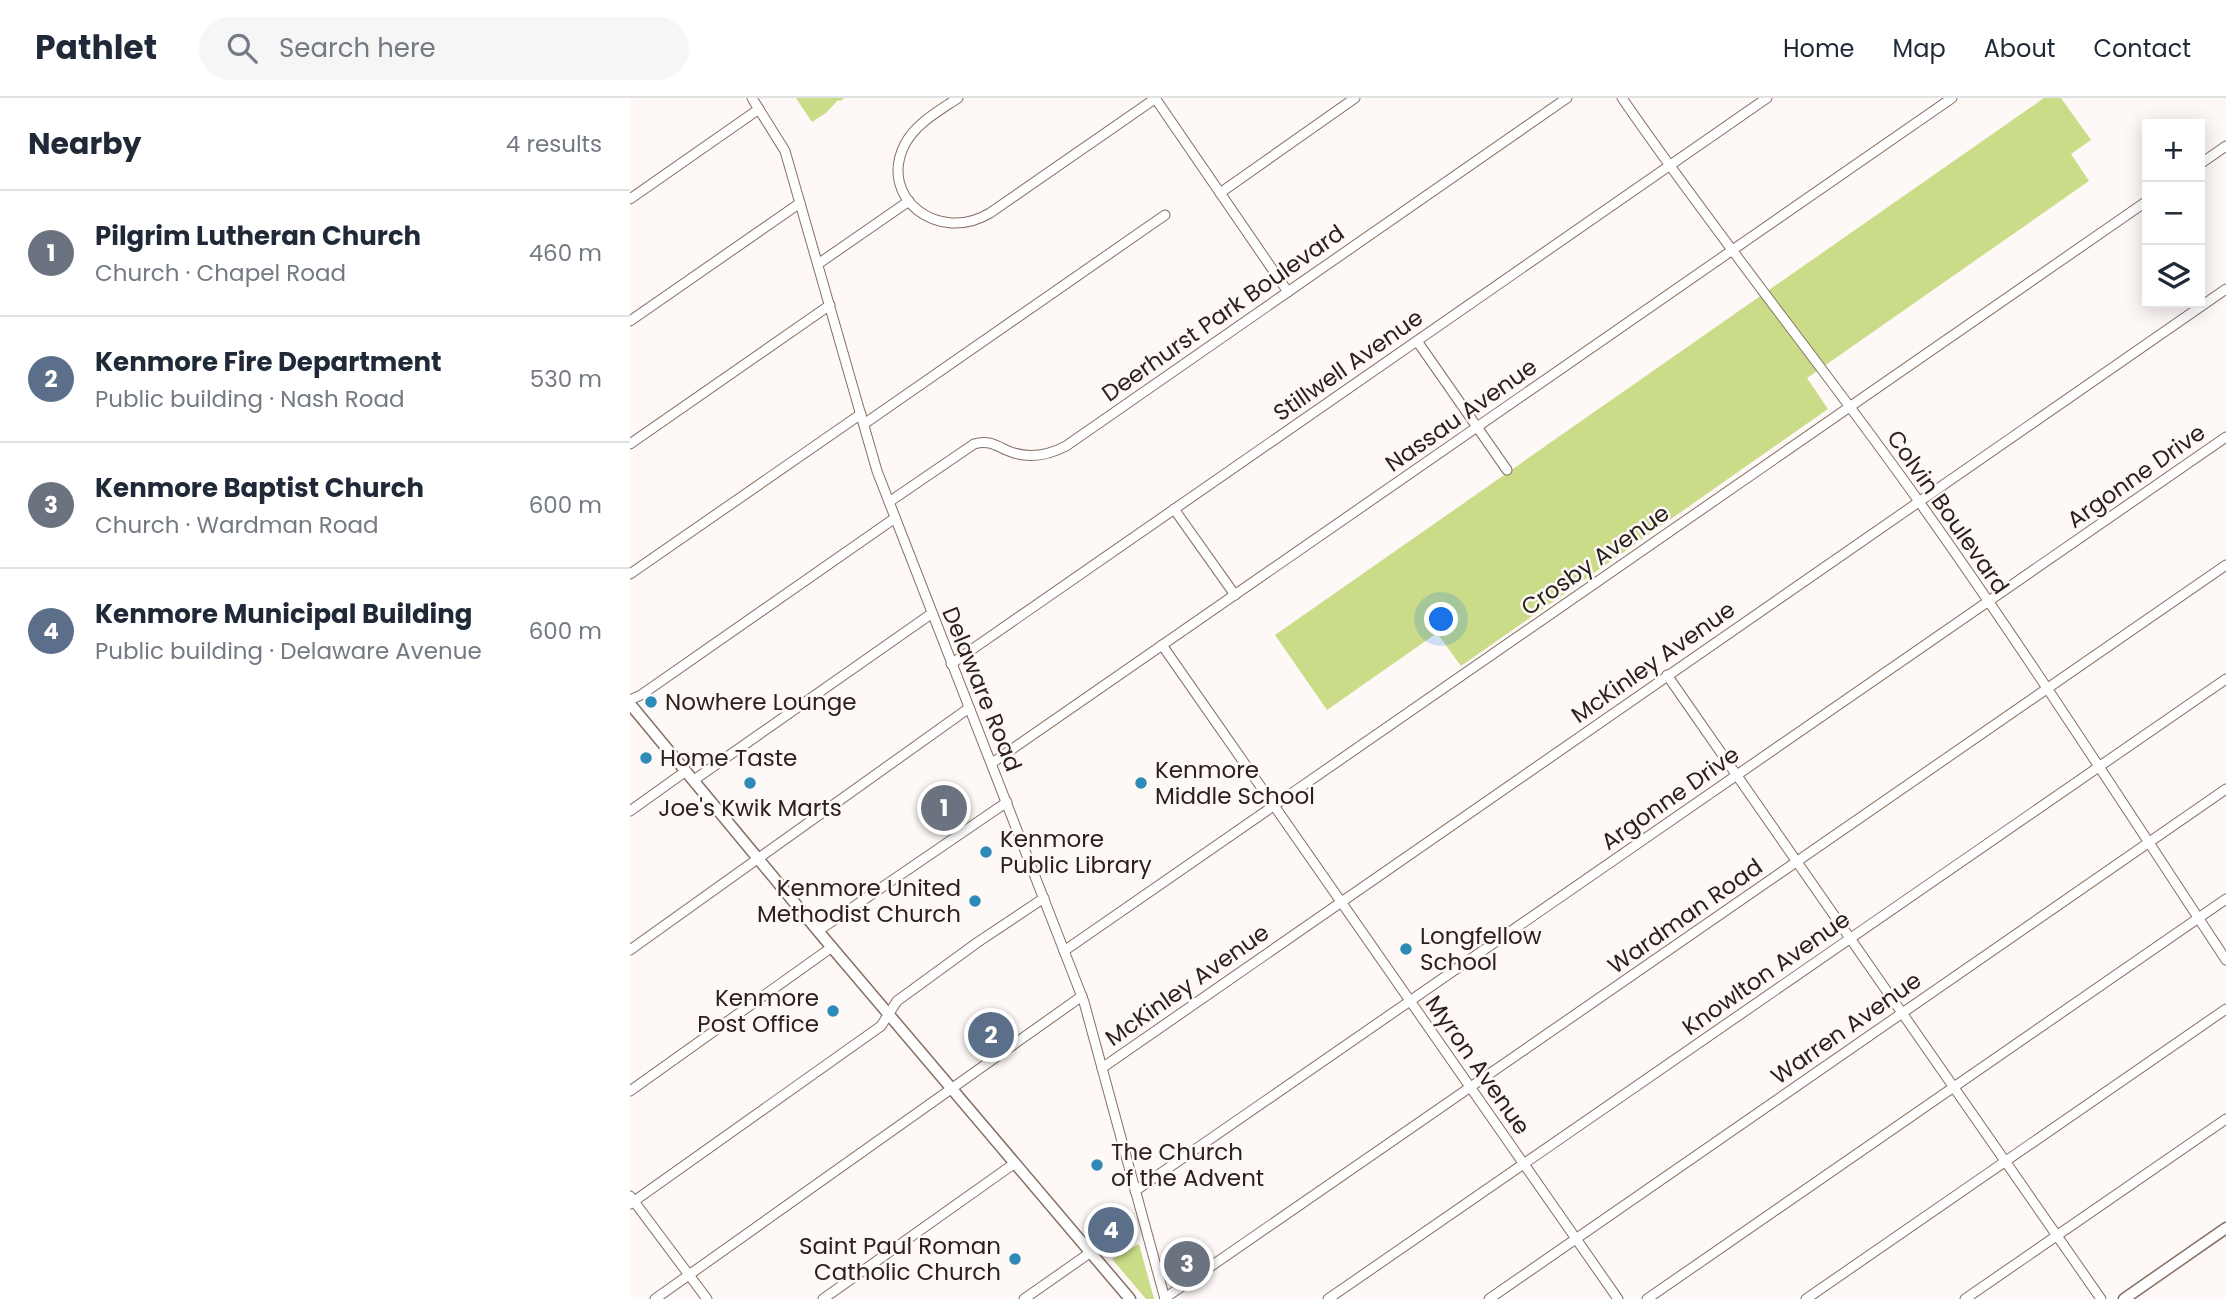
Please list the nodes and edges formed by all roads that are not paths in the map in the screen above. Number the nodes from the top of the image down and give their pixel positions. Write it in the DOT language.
graph roads {
  1 [pos="752,98"];
  2 [pos="958,98"];
  3 [pos="1155,98"];
  4 [pos="1355,98"];
  5 [pos="1567,98"];
  6 [pos="1622,98"];
  7 [pos="1767,98"];
  8 [pos="1952,98"];
  9 [pos="758,109"];
  10 [pos="2226,146"];
  11 [pos="2205,161"];
  12 [pos="1669,166"];
  13 [pos="1220,193"];
  14 [pos="630,199"];
  15 [pos="909,201"];
  16 [pos="800,203"];
  17 [pos="2142,204"];
  18 [pos="1165,215"];
  19 [pos="1731,251"];
  20 [pos="818,264"];
  21 [pos="2226,289"];
  22 [pos="1288,292"];
  23 [pos="830,305"];
  24 [pos="630,321"];
  25 [pos="1417,341"];
  26 [pos="1849,408"];
  27 [pos="861,414"];
  28 [pos="864,425"];
  29 [pos="1478,427"];
  30 [pos="2226,437"];
  31 [pos="630,444"];
  32 [pos="1507,470"];
  33 [pos="889,502"];
  34 [pos="1919,502"];
  35 [pos="1174,509"];
  36 [pos="895,518"];
  37 [pos="2226,565"];
  38 [pos="630,574"];
  39 [pos="1235,595"];
  40 [pos="1989,602"];
  41 [pos="931,614"];
  42 [pos="1163,645"];
  43 [pos="951,664"];
  44 [pos="1667,676"];
  45 [pos="2226,679"];
  46 [pos="2046,689"];
  47 [pos="630,702"];
  48 [pos="969,708"];
  49 [pos="992,763"];
  50 [pos="2098,767"];
  51 [pos="1737,775"];
  52 [pos="690,776"];
  53 [pos="2226,789"];
  54 [pos="1007,802"];
  55 [pos="1274,806"];
  56 [pos="630,811"];
  57 [pos="2148,843"];
  58 [pos="758,857"];
  59 [pos="1797,861"];
  60 [pos="1044,898"];
  61 [pos="2226,899"];
  62 [pos="1341,901"];
  63 [pos="2198,918"];
  64 [pos="818,932"];
  65 [pos="1850,939"];
  66 [pos="832,947"];
  67 [pos="630,950"];
  68 [pos="1064,951"];
  69 [pos="2226,960"];
  70 [pos="1082,996"];
  71 [pos="1410,1001"];
  72 [pos="2226,1009"];
  73 [pos="889,1013"];
  74 [pos="1902,1013"];
  75 [pos="1102,1068"];
  76 [pos="1470,1087"];
  77 [pos="1954,1087"];
  78 [pos="951,1089"];
  79 [pos="630,1091"];
  80 [pos="2226,1119"];
  81 [pos="2005,1161"];
  82 [pos="1015,1163"];
  83 [pos="1524,1164"];
  84 [pos="1135,1191"];
  85 [pos="631,1200"];
  86 [pos="2226,1228"];
  87 [pos="2057,1236"];
  88 [pos="1576,1239"];
  89 [pos="1091,1252"];
  90 [pos="689,1275"];
  91 [pos="1165,1298"];
  92 [pos="655,1299"];
  93 [pos="706,1299"];
  94 [pos="823,1299"];
  95 [pos="1024,1299"];
  96 [pos="1130,1299"];
  97 [pos="1328,1299"];
  98 [pos="1489,1299"];
  99 [pos="1618,1299"];
  100 [pos="1647,1299"];
  101 [pos="1806,1299"];
  102 [pos="1965,1299"];
  103 [pos="2101,1299"];
  104 [pos="2124,1299"];
  1 -- 9 [label="street, Delaware Road"];
  2 -- 15 [label="street"];
  3 -- 13 [label="street"];
  3 -- 15 [label="street"];
  4 -- 13 [label="street"];
  5 -- 22 [label="street, Deerhurst Park Boulevard"];
  6 -- 12 [label="street, Colvin Boulevard"];
  7 -- 12 [label="street, Stillwell Avenue"];
  8 -- 19 [label="street, Nassau Avenue"];
  9 -- 14 [label="street"];
  9 -- 16 [label="street, Delaware Road"];
  10 -- 11 [label="street"];
  12 -- 19 [label="street, Colvin Boulevard"];
  12 -- 25 [label="street, Stillwell Avenue"];
  13 -- 22 [label="street"];
  15 -- 20 [label="street"];
  16 -- 20 [label="street, Delaware Road"];
  16 -- 24 [label="street"];
  17 -- 26 [label="street, Crosby Avenue"];
  18 -- 28 [label="street"];
  19 -- 26 [label="street, Colvin Boulevard"];
  19 -- 29 [label="street, Nassau Avenue"];
  20 -- 23 [label="street, Delaware Road"];
  21 -- 34 [label="street, McKinley Avenue"];
  22 -- 33 [label="street, Deerhurst Park Boulevard"];
  23 -- 27 [label="street, Delaware Road"];
  23 -- 31 [label="street"];
  25 -- 29 [label="street"];
  25 -- 35 [label="street, Stillwell Avenue"];
  26 -- 34 [label="street, Colvin Boulevard"];
  26 -- 55 [label="street, Crosby Avenue"];
  27 -- 28 [label="street, Delaware Road"];
  27 -- 38 [label="street"];
  28 -- 33 [label="street, Delaware Road"];
  29 -- 32 [label="street"];
  29 -- 39 [label="street, Nassau Avenue"];
  30 -- 40 [label="street, Argonne Drive"];
  33 -- 36 [label="street, Delaware Road"];
  34 -- 40 [label="street, Colvin Boulevard"];
  34 -- 44 [label="street, McKinley Avenue"];
  35 -- 39 [label="street"];
  35 -- 43 [label="street, Stillwell Avenue"];
  36 -- 41 [label="street, Delaware Road"];
  36 -- 47 [label="street"];
  37 -- 46 [label="street, Wardman Road"];
  39 -- 42 [label="street, Nassau Avenue"];
  40 -- 46 [label="street, Colvin Boulevard"];
  40 -- 51 [label="street, Argonne Drive"];
  41 -- 43 [label="street, Delaware Road"];
  41 -- 52 [label="street"];
  42 -- 49 [label="street, Nassau Avenue"];
  42 -- 55 [label="street, Myron Avenue"];
  43 -- 48 [label="street, Delaware Road"];
  44 -- 51 [label="street"];
  44 -- 62 [label="street, McKinley Avenue"];
  45 -- 50 [label="street, Knowlton Avenue"];
  46 -- 50 [label="street, Colvin Boulevard"];
  46 -- 59 [label="street, Wardman Road"];
  47 -- 52 [label="main road"];
  48 -- 49 [label="street, Delaware Road"];
  48 -- 58 [label="street"];
  49 -- 54 [label="street, Delaware Road"];
  50 -- 57 [label="street, Colvin Boulevard"];
  50 -- 65 [label="street, Knowlton Avenue"];
  51 -- 59 [label="street"];
  51 -- 71 [label="street, Argonne Drive"];
  52 -- 56 [label="street"];
  52 -- 58 [label="main road"];
  53 -- 57 [label="street, Warren Avenue"];
  54 -- 60 [label="street, Delaware Road"];
  54 -- 64 [label="street"];
  55 -- 62 [label="street, Myron Avenue"];
  55 -- 68 [label="street, Crosby Avenue"];
  57 -- 63 [label="street, Colvin Boulevard"];
  57 -- 74 [label="street, Warren Avenue"];
  58 -- 64 [label="main road"];
  58 -- 67 [label="street"];
  59 -- 65 [label="street"];
  59 -- 76 [label="street, Wardman Road"];
  60 -- 68 [label="street, Delaware Road"];
  60 -- 73 [label="street"];
  61 -- 63 [label="street"];
  62 -- 71 [label="street, Myron Avenue"];
  62 -- 75 [label="street, McKinley Avenue"];
  63 -- 69 [label="street, Colvin Boulevard"];
  63 -- 77 [label="street"];
  64 -- 66 [label="main road"];
  65 -- 74 [label="street"];
  65 -- 83 [label="street, Knowlton Avenue"];
  66 -- 73 [label="main road"];
  66 -- 79 [label="street"];
  68 -- 70 [label="street, Delaware Road"];
  70 -- 75 [label="street, Delaware Road"];
  70 -- 78 [label="street"];
  71 -- 76 [label="street, Myron Avenue"];
  71 -- 84 [label="street, Argonne Drive"];
  72 -- 81 [label="street"];
  73 -- 78 [label="main road"];
  73 -- 85 [label="street"];
  74 -- 77 [label="street"];
  74 -- 88 [label="street, Warren Avenue"];
  75 -- 84 [label="street, Delaware Road"];
  76 -- 83 [label="street, Myron Avenue"];
  76 -- 91 [label="street, Wardman Road"];
  77 -- 81 [label="street"];
  77 -- 100 [label="street"];
  78 -- 82 [label="main road"];
  78 -- 90 [label="street"];
  80 -- 87 [label="street"];
  81 -- 87 [label="street"];
  81 -- 101 [label="street"];
  82 -- 89 [label="main road"];
  82 -- 94 [label="street"];
  83 -- 88 [label="street, Myron Avenue"];
  83 -- 97 [label="street, Knowlton Avenue"];
  84 -- 91 [label="street, Delaware Road"];
  85 -- 90 [label="street"];
  86 -- 104 [label="main road"];
  87 -- 102 [label="street"];
  87 -- 103 [label="street"];
  88 -- 98 [label="street, Warren Avenue"];
  88 -- 99 [label="street, Myron Avenue"];
  89 -- 95 [label="street"];
  89 -- 96 [label="main road"];
  90 -- 92 [label="street"];
  90 -- 93 [label="street"];
}
